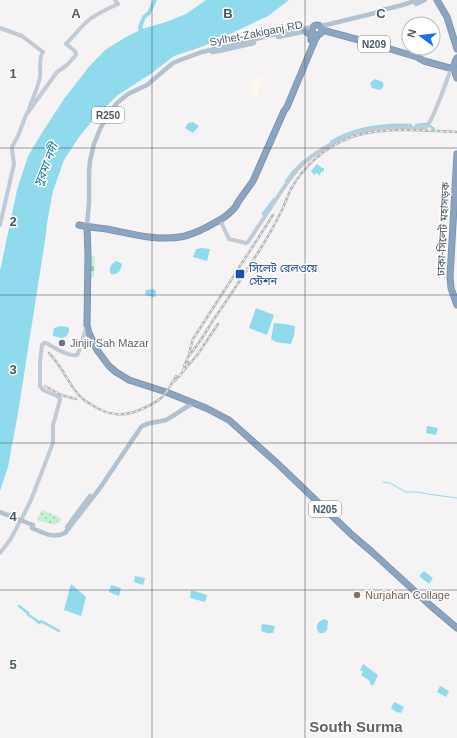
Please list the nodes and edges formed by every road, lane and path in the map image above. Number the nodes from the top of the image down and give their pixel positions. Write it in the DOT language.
graph roads {
  1 [pos="115,0"];
  2 [pos="418,0"];
  3 [pos="425,0"];
  4 [pos="437,0"];
  5 [pos="375,13"];
  6 [pos="330,24"];
  7 [pos="0,28"];
  8 [pos="317,31"];
  9 [pos="305,32"];
  10 [pos="329,32"];
  11 [pos="311,40"];
  12 [pos="457,49"];
  13 [pos="202,52"];
  14 [pos="457,58"];
  15 [pos="424,61"];
  16 [pos="454,70"];
  17 [pos="457,78"];
  18 [pos="284,111"];
  19 [pos="26,115"];
  20 [pos="457,154"];
  21 [pos="238,202"];
  22 [pos="220,220"];
  23 [pos="0,225"];
  24 [pos="79,225"];
  25 [pos="87,226"];
  26 [pos="152,237"];
  27 [pos="457,305"];
  28 [pos="87,325"];
  29 [pos="190,402"];
  30 [pos="0,512"];
  31 [pos="0,516"];
  32 [pos="32,527"];
  33 [pos="0,553"];
  34 [pos="457,628"];
  1 -- 19 [label="street"];
  2 -- 5 [label="main road, R250"];
  3 -- 5 [label="main road, R250"];
  4 -- 12 [label="highway"];
  5 -- 6 [label="main road, R250"];
  6 -- 8 [label="main road, R250"];
  6 -- 10 [label="main road"];
  7 -- 19 [label="street"];
  8 -- 9 [label="main road, Sylhet-Zakiganj RD / R250"];
  8 -- 10 [label="highway, N209"];
  8 -- 11 [label="highway"];
  8 -- 13 [label="main road, R250"];
  8 -- 15 [label="highway, N209"];
  8 -- 18 [label="highway"];
  9 -- 11 [label="highway"];
  9 -- 13 [label="main road, Sylhet-Zakiganj RD / R250"];
  10 -- 15 [label="highway, N209"];
  11 -- 18 [label="highway"];
  13 -- 25 [label="main road, R250"];
  14 -- 16 [label="highway"];
  15 -- 16 [label="highway, N209"];
  16 -- 17 [label="highway"];
  16 -- 22 [label="street"];
  18 -- 21 [label="highway"];
  19 -- 23 [label="street"];
  20 -- 27 [label="highway, ঢাকা-সিলেট মহাসড়ক"];
  21 -- 22 [label="highway"];
  21 -- 26 [label="highway"];
  22 -- 26 [label="highway"];
  24 -- 25 [label="highway"];
  25 -- 26 [label="highway"];
  25 -- 28 [label="highway, N205"];
  28 -- 29 [label="highway, N205"];
  28 -- 33 [label="street"];
  29 -- 32 [label="main road"];
  29 -- 34 [label="highway, N205"];
  30 -- 32 [label="main road, bridge"];
  31 -- 32 [label="main road"];
}
